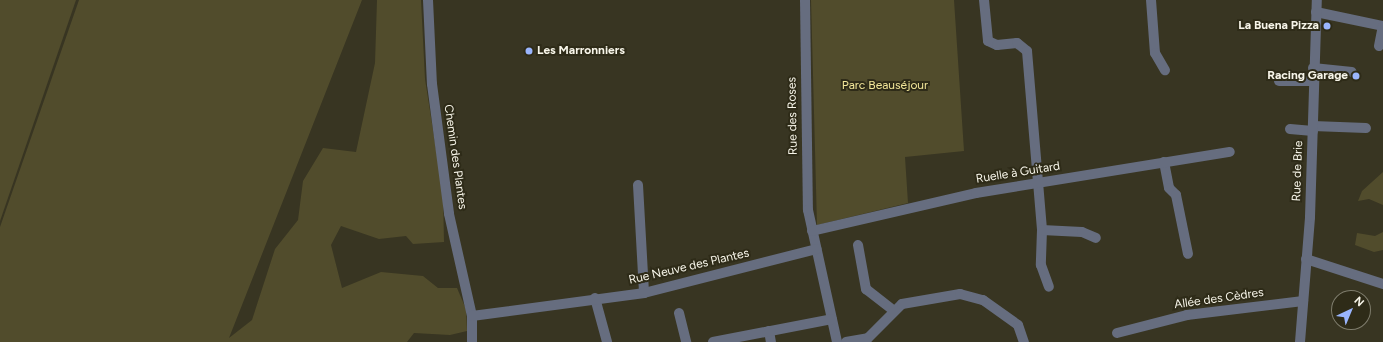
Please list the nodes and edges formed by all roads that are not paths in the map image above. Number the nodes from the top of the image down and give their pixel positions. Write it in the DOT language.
graph roads {
  1 [pos="428,0"];
  2 [pos="805,0"];
  3 [pos="984,0"];
  4 [pos="1151,0"];
  5 [pos="1317,0"];
  6 [pos="1316,12"];
  7 [pos="1383,26"];
  8 [pos="1379,46"];
  9 [pos="1313,68"];
  10 [pos="1165,70"];
  11 [pos="1352,72"];
  12 [pos="1279,81"];
  13 [pos="1313,81"];
  14 [pos="1313,128"];
  15 [pos="1366,128"];
  16 [pos="1290,129"];
  17 [pos="1230,152"];
  18 [pos="1164,162"];
  19 [pos="1037,183"];
  20 [pos="638,185"];
  21 [pos="1042,230"];
  22 [pos="812,231"];
  23 [pos="1096,238"];
  24 [pos="858,245"];
  25 [pos="816,249"];
  26 [pos="1188,254"];
  27 [pos="1306,259"];
  28 [pos="1383,284"];
  29 [pos="1049,287"];
  30 [pos="644,293"];
  31 [pos="595,298"];
  32 [pos="1303,301"];
  33 [pos="893,310"];
  34 [pos="679,313"];
  35 [pos="472,316"];
  36 [pos="832,319"];
  37 [pos="769,331"];
  38 [pos="1117,333"];
  39 [pos="871,340"];
  40 [pos="472,342"];
  41 [pos="607,342"];
  42 [pos="686,342"];
  43 [pos="713,342"];
  44 [pos="771,342"];
  45 [pos="837,342"];
  46 [pos="846,342"];
  47 [pos="1024,342"];
  48 [pos="1300,342"];
  1 -- 35 [label="street, Chemin des Plantes"];
  2 -- 22 [label="street, Rue des Roses"];
  3 -- 19 [label="street"];
  4 -- 10 [label="street"];
  5 -- 6 [label="street, Rue de Brie"];
  6 -- 7 [label="street"];
  6 -- 9 [label="street, Rue de Brie"];
  7 -- 8 [label="street"];
  9 -- 11 [label="street"];
  9 -- 13 [label="street, Rue de Brie"];
  12 -- 13 [label="street"];
  13 -- 14 [label="street, Rue de Brie"];
  14 -- 15 [label="street"];
  14 -- 16 [label="street"];
  14 -- 27 [label="street, Rue de Brie"];
  17 -- 18 [label="street, Ruelle à Guitard"];
  18 -- 19 [label="street, Ruelle à Guitard"];
  18 -- 26 [label="street"];
  19 -- 21 [label="street"];
  19 -- 22 [label="street, Ruelle à Guitard"];
  20 -- 30 [label="street"];
  21 -- 23 [label="street"];
  21 -- 29 [label="street"];
  22 -- 25 [label="street, Rue des Roses"];
  24 -- 33 [label="street"];
  25 -- 30 [label="street, Rue Neuve des Plantes"];
  25 -- 36 [label="street, Rue des Roses"];
  27 -- 28 [label="street"];
  27 -- 32 [label="street, Rue de Brie"];
  30 -- 31 [label="street, Rue Neuve des Plantes"];
  31 -- 35 [label="street, Rue Neuve des Plantes"];
  31 -- 41 [label="street"];
  32 -- 38 [label="street, Allée des Cèdres"];
  32 -- 48 [label="street, Rue de Brie"];
  33 -- 39 [label="street"];
  33 -- 47 [label="street"];
  34 -- 42 [label="street"];
  35 -- 40 [label="street, Chemin des Plantes"];
  36 -- 37 [label="street"];
  36 -- 45 [label="street, Rue des Roses"];
  37 -- 43 [label="street"];
  37 -- 44 [label="street"];
  39 -- 46 [label="street"];
}
